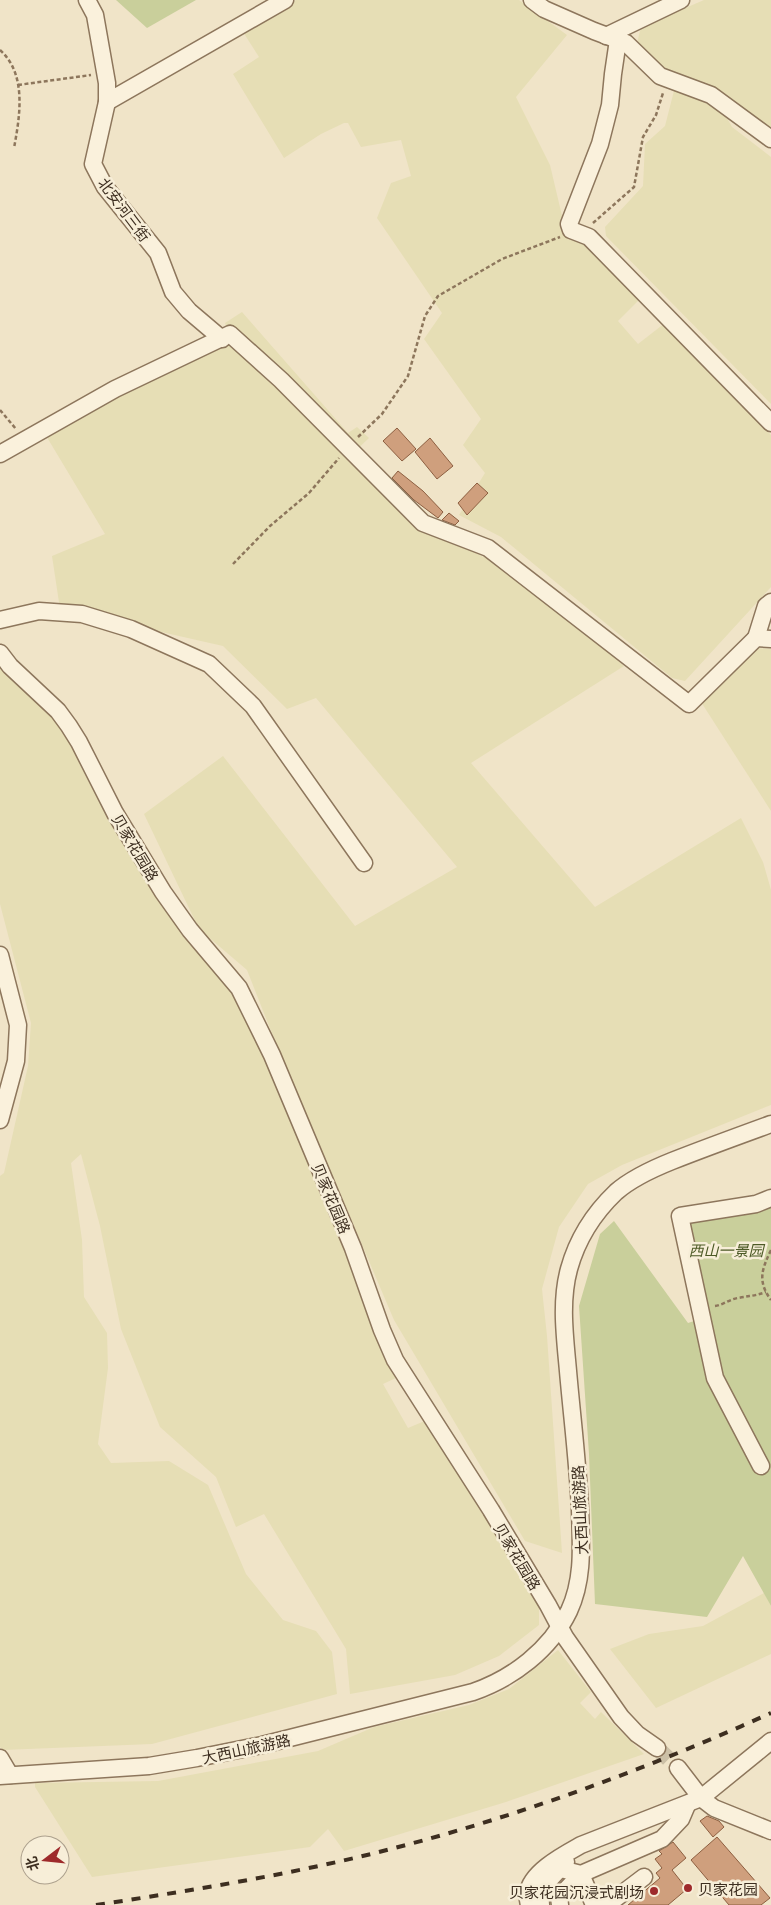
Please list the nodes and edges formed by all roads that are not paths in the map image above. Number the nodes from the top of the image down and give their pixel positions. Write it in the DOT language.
graph roads {
  1 [pos="87,0"];
  2 [pos="285,0"];
  3 [pos="532,0"];
  4 [pos="681,0"];
  5 [pos="612,38"];
  6 [pos="107,102"];
  7 [pos="771,139"];
  8 [pos="222,339"];
  9 [pos="771,423"];
  10 [pos="0,454"];
  11 [pos="771,602"];
  12 [pos="0,620"];
  13 [pos="763,639"];
  14 [pos="0,653"];
  15 [pos="364,863"];
  16 [pos="0,955"];
  17 [pos="0,1120"];
  18 [pos="771,1124"];
  19 [pos="771,1198"];
  20 [pos="761,1466"];
  21 [pos="559,1626"];
  22 [pos="771,1741"];
  23 [pos="657,1748"];
  24 [pos="0,1758"];
  25 [pos="678,1768"];
  26 [pos="5,1775"];
  27 [pos="694,1802"];
  28 [pos="771,1831"];
  29 [pos="574,1849"];
  30 [pos="561,1869"];
  31 [pos="581,1874"];
  32 [pos="644,1877"];
  33 [pos="529,1905"];
  34 [pos="541,1905"];
  35 [pos="560,1905"];
  36 [pos="594,1905"];
  37 [pos="607,1905"];
  1 -- 6 [label="street, 北安河三街"];
  2 -- 6 [label="street"];
  3 -- 5 [label="street"];
  4 -- 5 [label="street"];
  5 -- 7 [label="street"];
  5 -- 9 [label="street"];
  6 -- 8 [label="street, 北安河三街"];
  8 -- 10 [label="street"];
  8 -- 13 [label="street"];
  11 -- 13 [label="street"];
  12 -- 15 [label="street"];
  14 -- 21 [label="street, 贝家花园路"];
  16 -- 17 [label="street"];
  18 -- 21 [label="street, 大西山旅游路"];
  19 -- 20 [label="street"];
  21 -- 23 [label="street, 贝家花园路"];
  21 -- 26 [label="street, 大西山旅游路"];
  22 -- 27 [label="street"];
  24 -- 26 [label="street"];
  25 -- 27 [label="street"];
  27 -- 28 [label="street"];
  27 -- 29 [label="street"];
  27 -- 31 [label="street"];
  29 -- 30 [label="street"];
  29 -- 33 [label="street"];
  30 -- 31 [label="street"];
  30 -- 34 [label="street"];
  31 -- 35 [label="street"];
  31 -- 36 [label="street"];
  32 -- 37 [label="street"];
}
